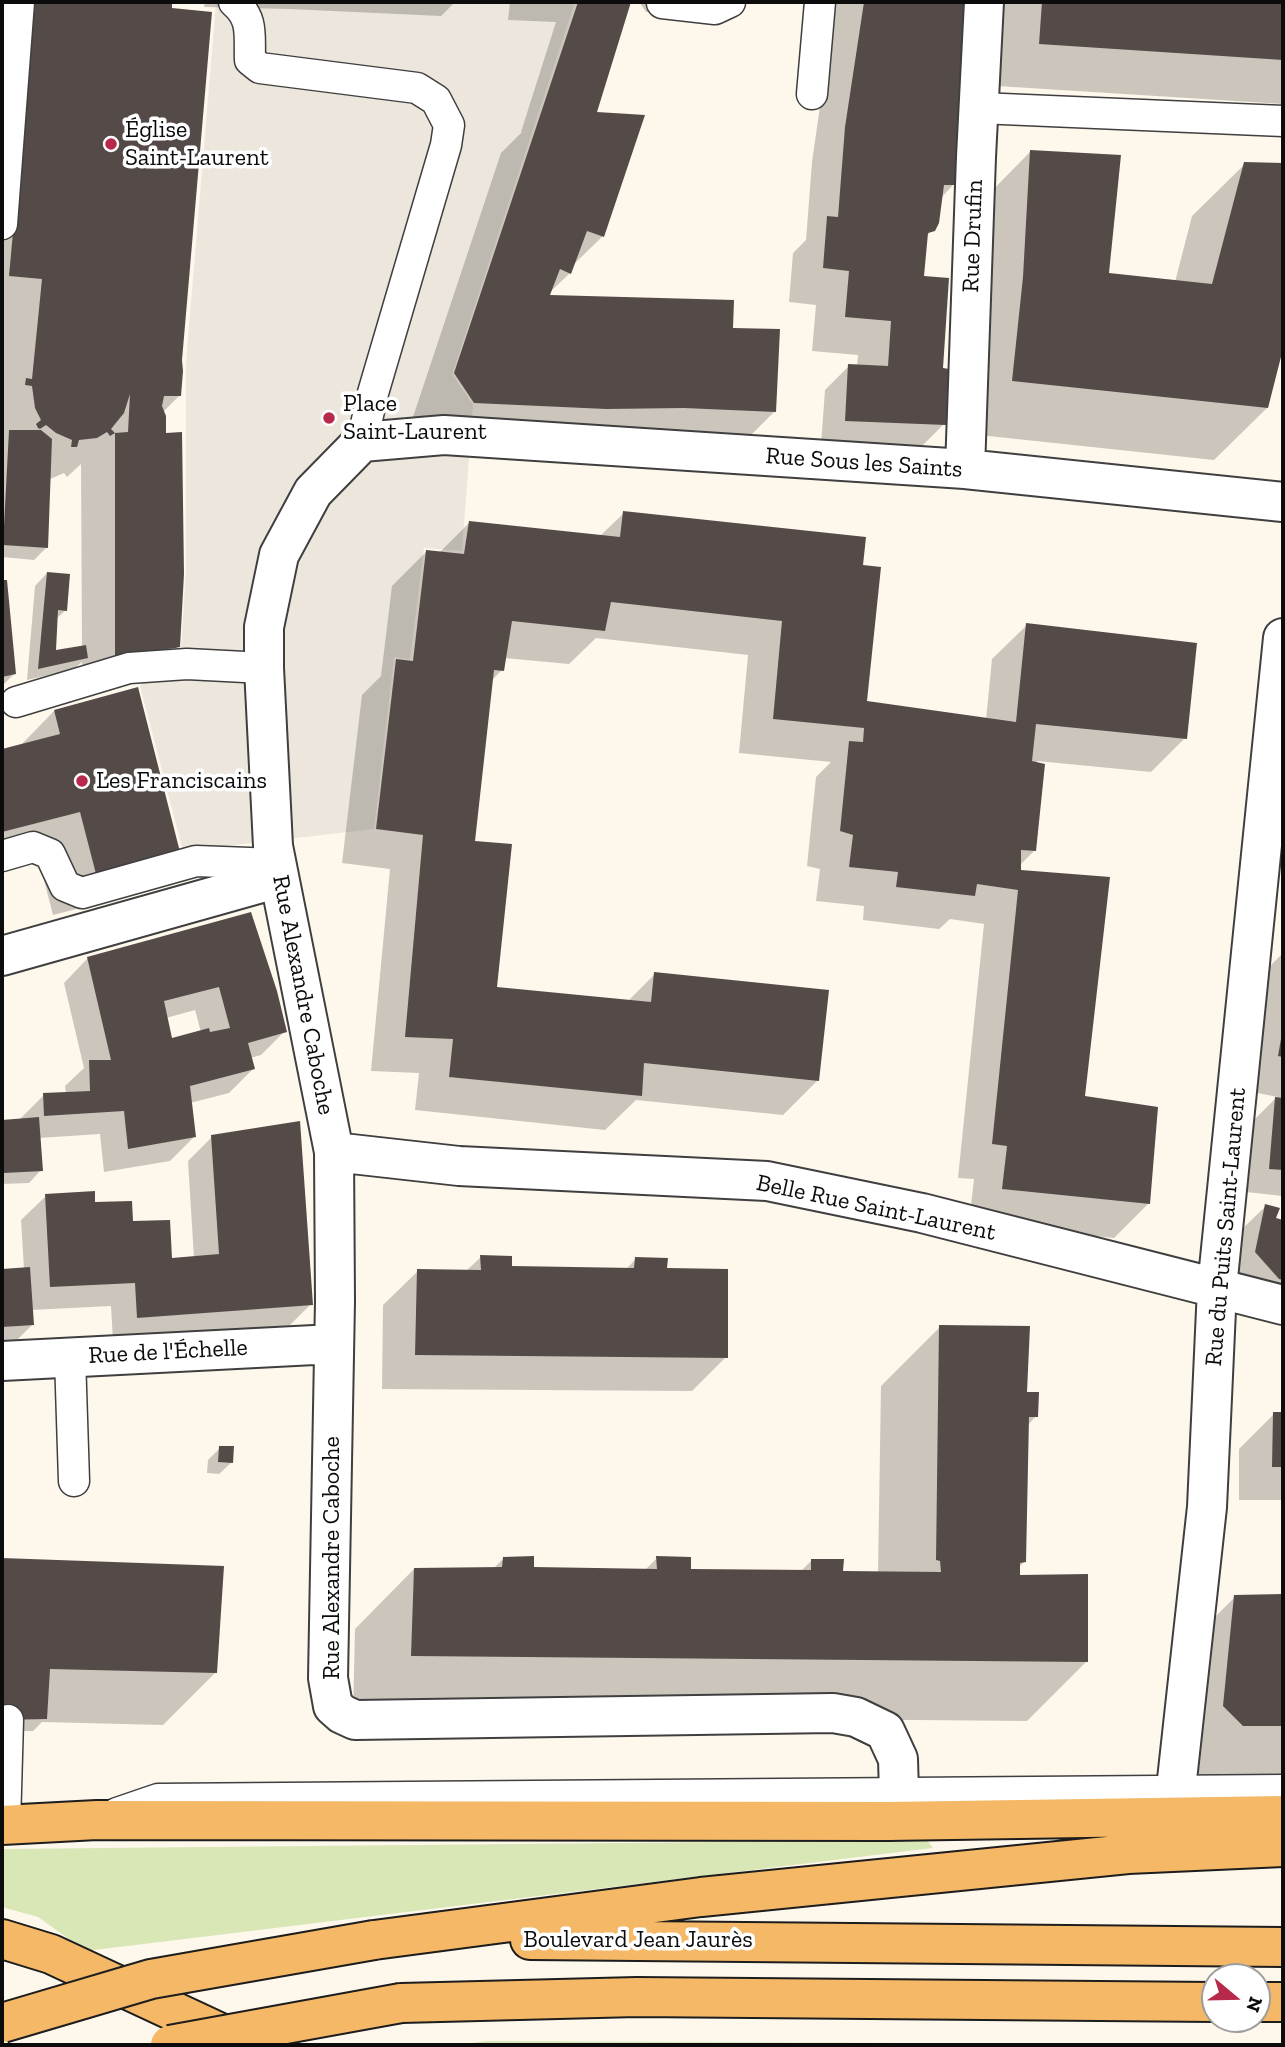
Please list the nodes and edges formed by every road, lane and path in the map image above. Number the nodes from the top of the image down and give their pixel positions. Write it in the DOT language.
graph roads {
  1 [pos="19,2"];
  2 [pos="234,2"];
  3 [pos="730,2"];
  4 [pos="820,2"];
  5 [pos="984,2"];
  6 [pos="662,3"];
  7 [pos="812,94"];
  8 [pos="979,108"];
  9 [pos="1283,121"];
  10 [pos="2,224"];
  11 [pos="362,442"];
  12 [pos="965,469"];
  13 [pos="1283,502"];
  14 [pos="1283,638"];
  15 [pos="264,668"];
  16 [pos="16,702"];
  17 [pos="2,856"];
  18 [pos="276,863"];
  19 [pos="2,956"];
  20 [pos="334,1152"];
  21 [pos="1217,1288"];
  22 [pos="1283,1306"];
  23 [pos="334,1344"];
  24 [pos="70,1357"];
  25 [pos="2,1361"];
  26 [pos="74,1481"];
  27 [pos="8,1720"];
  28 [pos="1283,1790"];
  29 [pos="1175,1803"];
  30 [pos="894,1807"];
  31 [pos="1283,1815"];
  32 [pos="3,1825"];
  33 [pos="1283,1847"];
  34 [pos="2,1939"];
  35 [pos="374,1940"];
  36 [pos="1283,1947"];
  37 [pos="1201,2001"];
  38 [pos="2,2023"];
  39 [pos="170,2045"];
  40 [pos="247,2045"];
  1 -- 10 [label="lane"];
  2 -- 11 [label="lane"];
  3 -- 6 [label="lane"];
  4 -- 7 [label="lane"];
  5 -- 8 [label="street, Rue Drufin"];
  8 -- 9 [label="lane"];
  8 -- 12 [label="street, Rue Drufin"];
  11 -- 12 [label="street, Rue Sous les Saints"];
  11 -- 15 [label="street"];
  12 -- 13 [label="street, Rue Sous les Saints"];
  14 -- 21 [label="street, Rue du Puits Saint-Laurent"];
  15 -- 16 [label="lane"];
  15 -- 18 [label="street"];
  17 -- 18 [label="lane"];
  18 -- 19 [label="street"];
  18 -- 20 [label="street, Rue Alexandre Caboche"];
  20 -- 21 [label="street, Belle Rue Saint-Laurent"];
  20 -- 23 [label="street, Rue Alexandre Caboche"];
  21 -- 22 [label="street, Belle Rue Saint-Laurent"];
  21 -- 29 [label="street, Rue du Puits Saint-Laurent"];
  23 -- 24 [label="street, Rue de l'Échelle"];
  23 -- 30 [label="street, Rue Alexandre Caboche"];
  24 -- 25 [label="street, Rue de l'Échelle"];
  24 -- 26 [label="lane"];
  27 -- 32 [label="lane"];
  28 -- 29 [label="lane"];
  29 -- 30 [label="main road"];
  29 -- 31 [label="main road"];
  30 -- 32 [label="main road"];
  33 -- 35 [label="main road"];
  34 -- 40 [label="main road"];
  35 -- 36 [label="main road, Boulevard Jean Jaurès"];
  35 -- 38 [label="main road, Boulevard Jean Jaurès, bridge"];
  37 -- 39 [label="main road, bridge"];
}
